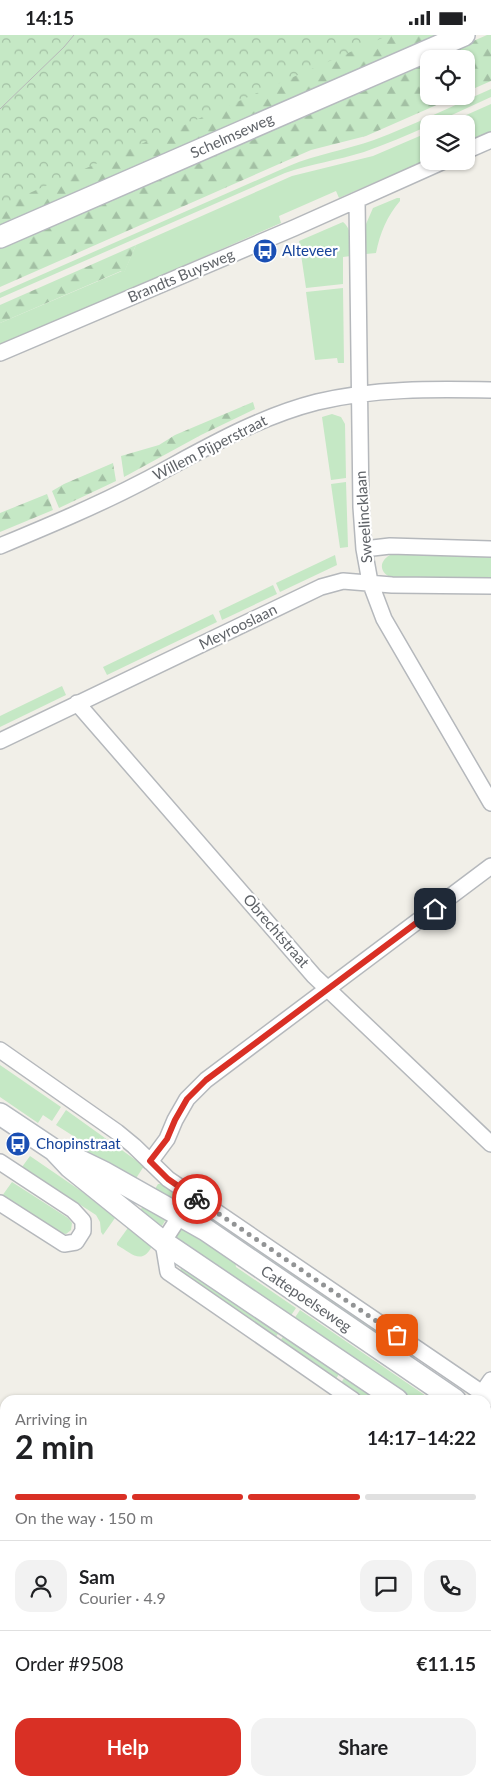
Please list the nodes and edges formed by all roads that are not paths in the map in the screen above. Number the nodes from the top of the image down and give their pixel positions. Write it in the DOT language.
graph roads {
  1 [pos="464,35"];
  2 [pos="491,141"];
  3 [pos="475,147"];
  4 [pos="424,170"];
  5 [pos="357,200"];
  6 [pos="0,237"];
  7 [pos="0,353"];
  8 [pos="491,390"];
  9 [pos="359,393"];
  10 [pos="0,546"];
  11 [pos="364,549"];
  12 [pos="491,549"];
  13 [pos="370,582"];
  14 [pos="491,586"];
  15 [pos="77,703"];
  16 [pos="0,741"];
  17 [pos="491,803"];
  18 [pos="491,866"];
  19 [pos="328,990"];
  20 [pos="0,1050"];
  21 [pos="0,1114"];
  22 [pos="491,1144"];
  23 [pos="54,1150"];
  24 [pos="150,1161"];
  25 [pos="0,1162"];
  26 [pos="0,1203"];
  27 [pos="180,1216"];
  28 [pos="163,1242"];
  29 [pos="491,1380"];
  30 [pos="346,1395"];
  31 [pos="390,1395"];
  32 [pos="448,1395"];
  33 [pos="485,1395"];
  34 [pos="486,1395"];
  1 -- 6 [label="street, Schelmseweg"];
  2 -- 3 [label="street"];
  4 -- 5 [label="street, Brandts Buysweg"];
  5 -- 7 [label="street, Brandts Buysweg"];
  5 -- 9 [label="street, Sweelincklaan"];
  8 -- 9 [label="street, Willem Pijperstraat"];
  9 -- 10 [label="street, Willem Pijperstraat"];
  9 -- 11 [label="street, Sweelincklaan"];
  11 -- 12 [label="street"];
  11 -- 13 [label="street, Sweelincklaan"];
  13 -- 14 [label="street, Meyrooslaan"];
  13 -- 15 [label="street, Meyrooslaan"];
  13 -- 17 [label="street, Sweelincklaan"];
  15 -- 16 [label="street, Meyrooslaan"];
  15 -- 19 [label="street, Obrechtstraat"];
  18 -- 19 [label="street"];
  19 -- 22 [label="street, Obrechtstraat"];
  19 -- 24 [label="street"];
  20 -- 24 [label="street, Cattepoelseweg"];
  21 -- 23 [label="street, Cattepoelseweg"];
  23 -- 27 [label="street, Cattepoelseweg"];
  23 -- 28 [label="street, Cattepoelseweg"];
  24 -- 33 [label="street, Cattepoelseweg"];
  25 -- 26 [label="street"];
  27 -- 28 [label="street"];
  27 -- 32 [label="street, Cattepoelseweg"];
  28 -- 30 [label="street"];
  28 -- 31 [label="street, Cattepoelseweg"];
  29 -- 34 [label="street"];
}
